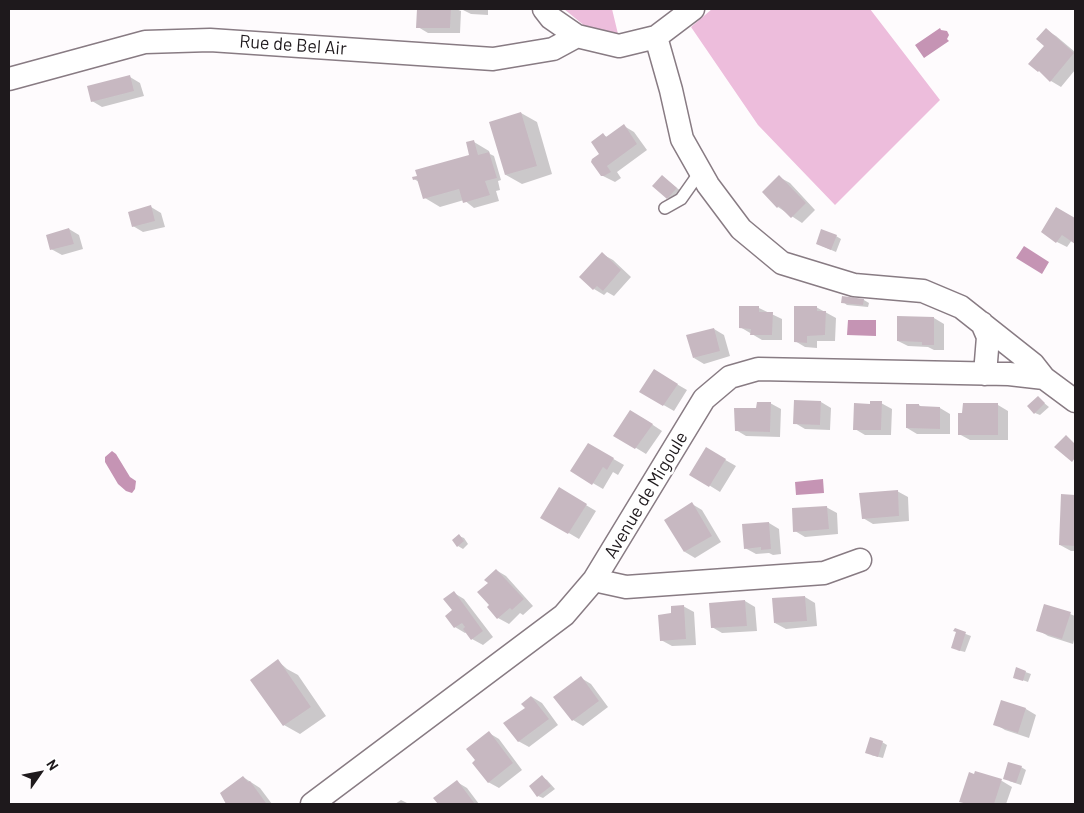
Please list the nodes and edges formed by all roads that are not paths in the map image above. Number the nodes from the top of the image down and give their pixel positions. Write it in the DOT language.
graph roads {
  1 [pos="544,9"];
  2 [pos="693,9"];
  3 [pos="577,36"];
  4 [pos="656,37"];
  5 [pos="9,79"];
  6 [pos="700,172"];
  7 [pos="665,208"];
  8 [pos="982,323"];
  9 [pos="985,374"];
  10 [pos="1044,378"];
  11 [pos="1075,400"];
  12 [pos="860,560"];
  13 [pos="594,580"];
  14 [pos="312,804"];
  1 -- 3 [label="street"];
  2 -- 4 [label="street"];
  3 -- 4 [label="street"];
  3 -- 5 [label="street, Rue de Bel Air"];
  4 -- 6 [label="street"];
  6 -- 7 [label="lane"];
  6 -- 8 [label="street"];
  8 -- 9 [label="street"];
  8 -- 10 [label="street"];
  9 -- 10 [label="street, Avenue de Migoule"];
  9 -- 13 [label="street, Avenue de Migoule"];
  10 -- 11 [label="street"];
  12 -- 13 [label="street"];
  13 -- 14 [label="street, Avenue de Migoule"];
}
